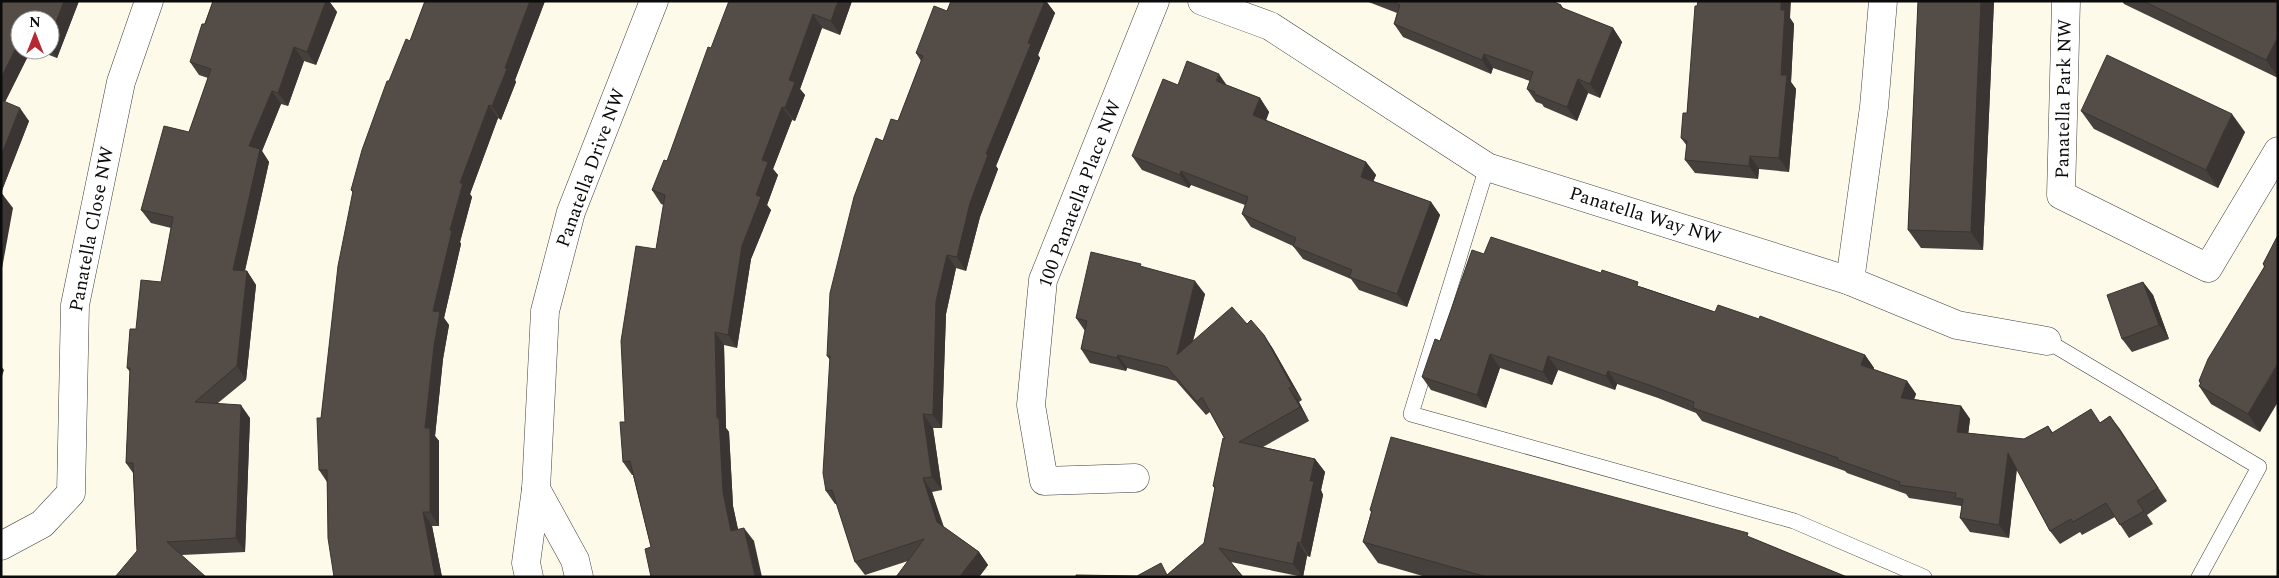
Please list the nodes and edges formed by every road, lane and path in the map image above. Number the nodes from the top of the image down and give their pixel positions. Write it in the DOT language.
graph roads {
  1 [pos="149,1"];
  2 [pos="654,1"];
  3 [pos="1156,1"];
  4 [pos="1202,1"];
  5 [pos="1882,1"];
  6 [pos="2066,1"];
  7 [pos="2278,151"];
  8 [pos="1487,167"];
  9 [pos="1850,281"];
  10 [pos="2048,341"];
  11 [pos="1135,478"];
  12 [pos="536,488"];
  13 [pos="1,546"];
  14 [pos="528,577"];
  15 [pos="579,577"];
  16 [pos="1924,577"];
  17 [pos="2199,577"];
  1 -- 13 [label="street, Panatella Close NW"];
  2 -- 12 [label="street, Panatella Drive NW"];
  3 -- 11 [label="street, 100 Panatella Place NW"];
  4 -- 8 [label="street, Panatella Way NW"];
  5 -- 9 [label="street"];
  6 -- 7 [label="street, Panatella Park NW"];
  8 -- 9 [label="street, Panatella Way NW"];
  8 -- 16 [label="lane"];
  9 -- 10 [label="street, Panatella Way NW"];
  10 -- 17 [label="lane"];
  12 -- 14 [label="street, Panatella Drive NW"];
  12 -- 15 [label="street"];
}
